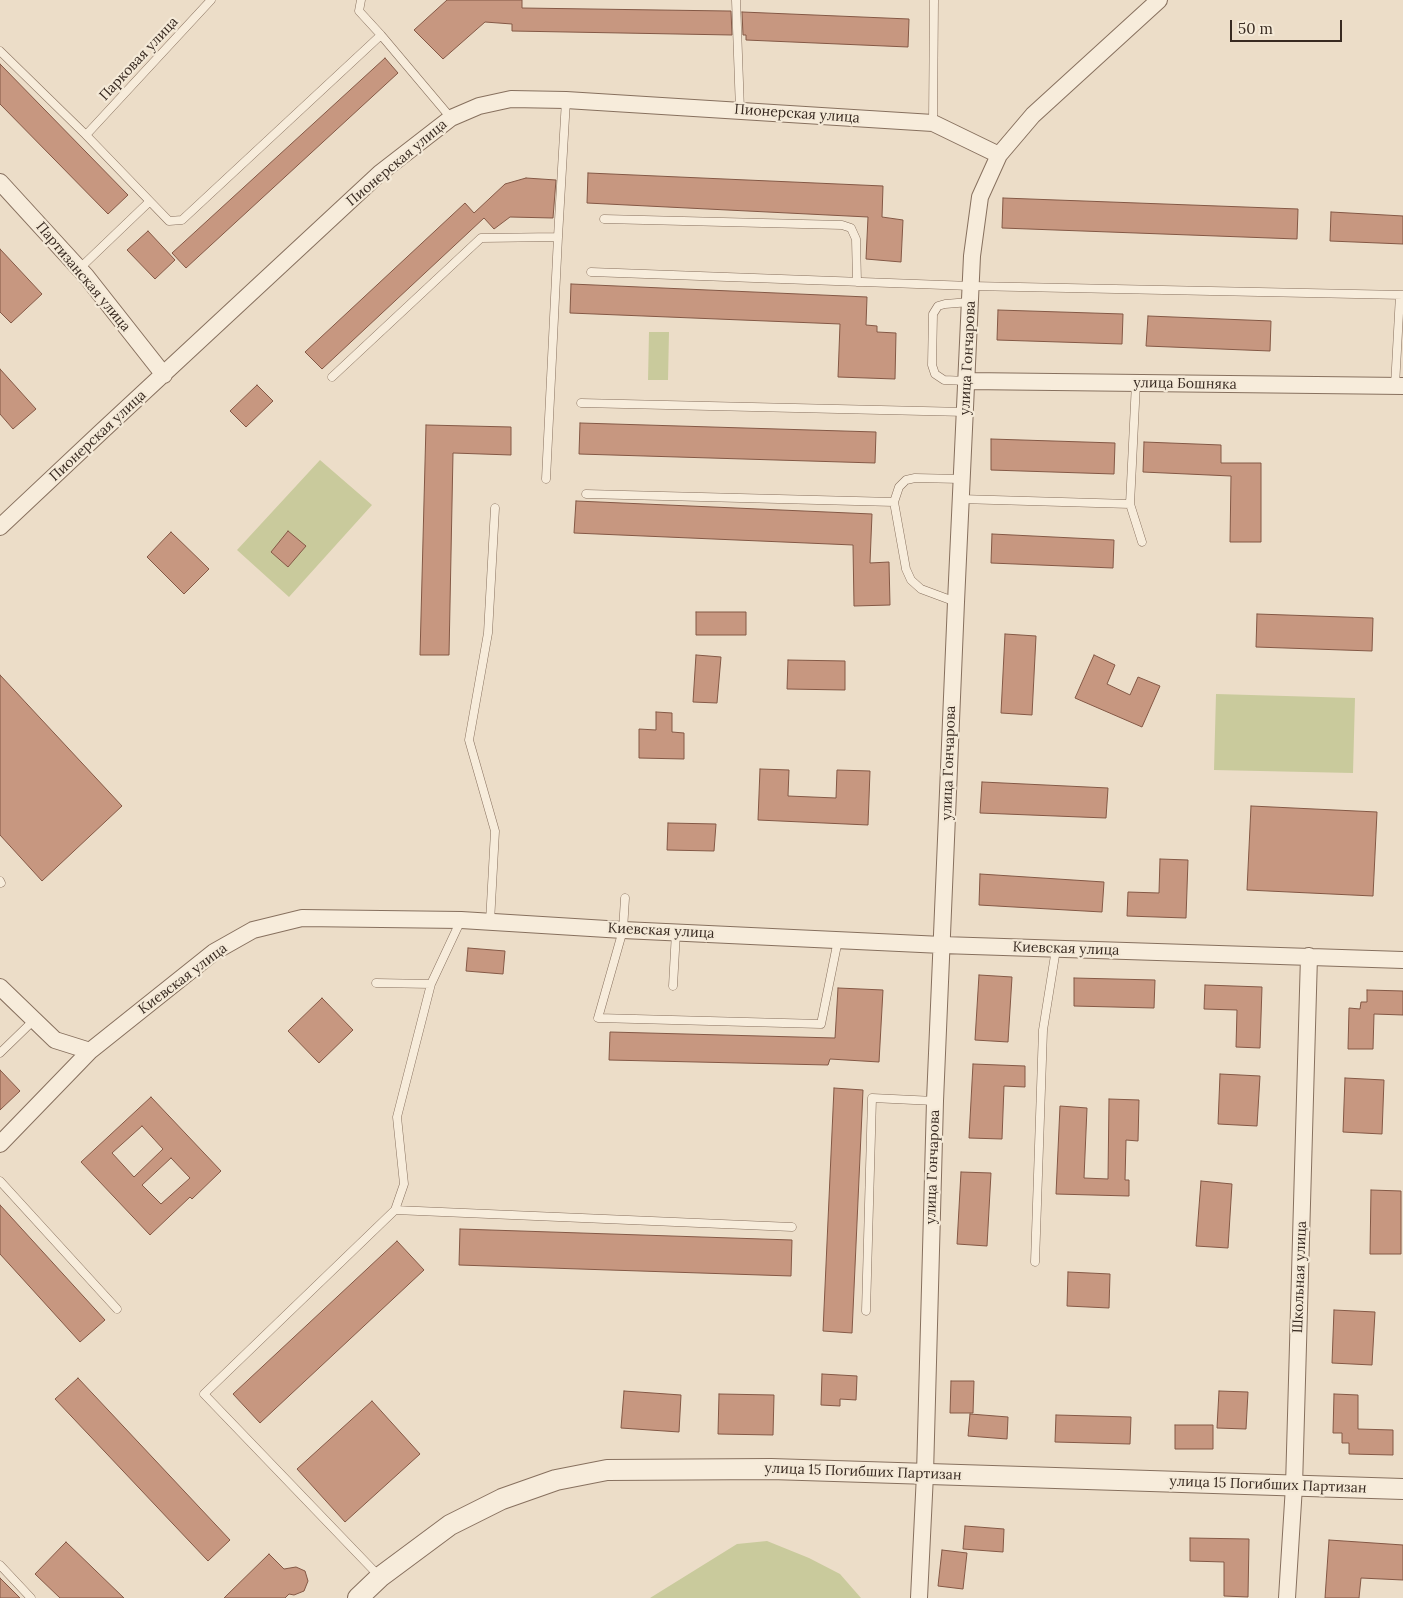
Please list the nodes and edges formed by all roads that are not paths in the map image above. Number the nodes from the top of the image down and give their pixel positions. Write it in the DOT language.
graph roads {
  1 [pos="211,0"];
  2 [pos="361,0"];
  3 [pos="736,0"];
  4 [pos="934,0"];
  5 [pos="1159,0"];
  6 [pos="381,35"];
  7 [pos="0,51"];
  8 [pos="566,100"];
  9 [pos="740,110"];
  10 [pos="450,118"];
  11 [pos="934,122"];
  12 [pos="86,134"];
  13 [pos="999,155"];
  14 [pos="0,182"];
  15 [pos="149,202"];
  16 [pos="604,219"];
  17 [pos="558,237"];
  18 [pos="79,269"];
  19 [pos="591,272"];
  20 [pos="857,282"];
  21 [pos="971,294"];
  22 [pos="1401,295"];
  23 [pos="164,375"];
  24 [pos="332,376"];
  25 [pos="967,381"];
  26 [pos="1136,383"];
  27 [pos="1399,386"];
  28 [pos="581,403"];
  29 [pos="966,412"];
  30 [pos="546,479"];
  31 [pos="961,479"];
  32 [pos="586,494"];
  33 [pos="960,499"];
  34 [pos="894,502"];
  35 [pos="1130,504"];
  36 [pos="495,508"];
  37 [pos="0,527"];
  38 [pos="1142,542"];
  39 [pos="956,602"];
  40 [pos="625,898"];
  41 [pos="462,920"];
  42 [pos="490,922"];
  43 [pos="623,930"];
  44 [pos="676,932"];
  45 [pos="838,940"];
  46 [pos="942,945"];
  47 [pos="1056,949"];
  48 [pos="1309,956"];
  49 [pos="1403,960"];
  50 [pos="376,983"];
  51 [pos="431,984"];
  52 [pos="673,986"];
  53 [pos="0,987"];
  54 [pos="34,1020"];
  55 [pos="90,1051"];
  56 [pos="0,1053"];
  57 [pos="935,1101"];
  58 [pos="0,1144"];
  59 [pos="0,1181"];
  60 [pos="395,1210"];
  61 [pos="792,1228"];
  62 [pos="1035,1262"];
  63 [pos="117,1309"];
  64 [pos="866,1311"];
  65 [pos="924,1474"];
  66 [pos="1294,1486"];
  67 [pos="1403,1489"];
  68 [pos="0,1565"];
  69 [pos="380,1577"];
  70 [pos="30,1598"];
  71 [pos="358,1598"];
  72 [pos="919,1598"];
  73 [pos="1287,1598"];
  1 -- 12 [label="lane, Парковая улица"];
  2 -- 6 [label="lane"];
  3 -- 9 [label="lane"];
  4 -- 11 [label="lane"];
  5 -- 13 [label="street, улица Гончарова"];
  6 -- 10 [label="lane"];
  6 -- 15 [label="lane"];
  7 -- 12 [label="lane"];
  8 -- 9 [label="street, Пионерская улица"];
  8 -- 10 [label="street, Пионерская улица"];
  8 -- 17 [label="lane"];
  9 -- 11 [label="street, Пионерская улица"];
  10 -- 23 [label="street, Пионерская улица"];
  11 -- 13 [label="street, Пионерская улица"];
  12 -- 15 [label="lane"];
  13 -- 21 [label="street, улица Гончарова"];
  14 -- 18 [label="street, Партизанская улица"];
  15 -- 18 [label="lane"];
  16 -- 20 [label="lane"];
  17 -- 24 [label="lane"];
  17 -- 30 [label="lane"];
  18 -- 23 [label="street, Партизанская улица"];
  19 -- 20 [label="lane"];
  20 -- 21 [label="lane"];
  21 -- 22 [label="lane"];
  21 -- 25 [label="street, улица Гончарова"];
  21 -- 25 [label="lane"];
  22 -- 27 [label="lane"];
  23 -- 37 [label="street, Пионерская улица"];
  25 -- 26 [label="street, улица Бошняка"];
  25 -- 29 [label="street, улица Гончарова"];
  26 -- 27 [label="street, улица Бошняка"];
  26 -- 35 [label="lane"];
  28 -- 29 [label="lane"];
  29 -- 31 [label="street, улица Гончарова"];
  31 -- 33 [label="street, улица Гончарова"];
  31 -- 34 [label="lane"];
  32 -- 34 [label="lane"];
  33 -- 35 [label="lane"];
  33 -- 39 [label="street, улица Гончарова"];
  34 -- 39 [label="lane"];
  35 -- 38 [label="lane"];
  36 -- 42 [label="lane"];
  39 -- 46 [label="street, улица Гончарова"];
  40 -- 43 [label="lane"];
  41 -- 42 [label="street, Киевская улица"];
  41 -- 51 [label="lane"];
  41 -- 55 [label="street, Киевская улица"];
  42 -- 43 [label="street, Киевская улица"];
  43 -- 44 [label="street, Киевская улица"];
  43 -- 45 [label="lane"];
  44 -- 45 [label="street, Киевская улица"];
  44 -- 52 [label="lane"];
  45 -- 46 [label="street, Киевская улица"];
  46 -- 47 [label="street, Киевская улица"];
  46 -- 57 [label="street, улица Гончарова"];
  47 -- 48 [label="street, Киевская улица"];
  47 -- 62 [label="lane"];
  48 -- 49 [label="street, Киевская улица"];
  48 -- 66 [label="street, Школьная улица"];
  50 -- 51 [label="lane"];
  51 -- 60 [label="lane"];
  53 -- 54 [label="street"];
  54 -- 55 [label="street"];
  54 -- 56 [label="lane"];
  55 -- 58 [label="street, Киевская улица"];
  57 -- 64 [label="lane"];
  57 -- 65 [label="street, улица Гончарова"];
  59 -- 63 [label="lane"];
  60 -- 61 [label="lane"];
  60 -- 69 [label="lane"];
  65 -- 66 [label="street, улица 15 Погибших Партизан"];
  65 -- 69 [label="street, улица 15 Погибших Партизан"];
  65 -- 72 [label="street, улица Гончарова"];
  66 -- 67 [label="street, улица 15 Погибших Партизан"];
  66 -- 73 [label="street, Школьная улица"];
  68 -- 70 [label="lane"];
  69 -- 71 [label="street, улица 15 Погибших Партизан"];
}
